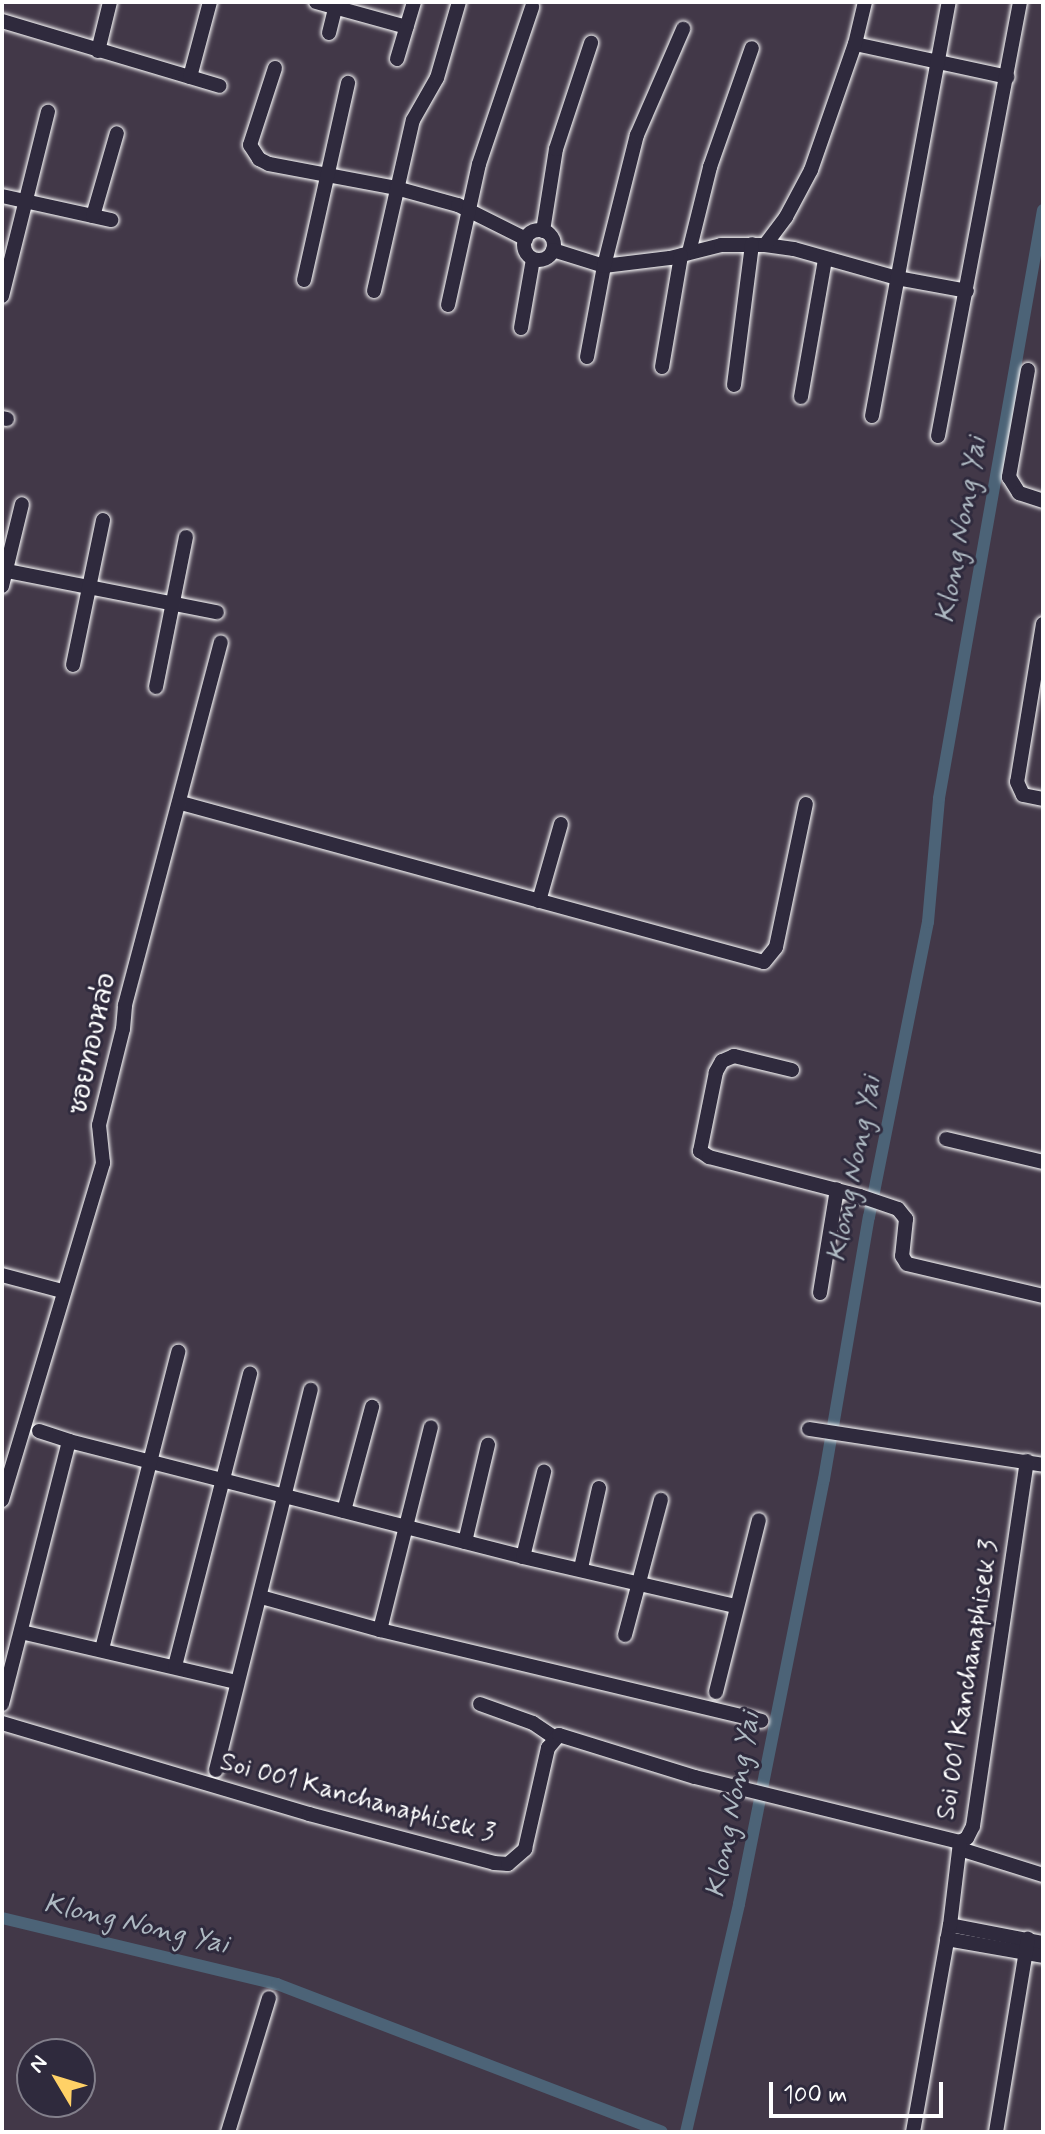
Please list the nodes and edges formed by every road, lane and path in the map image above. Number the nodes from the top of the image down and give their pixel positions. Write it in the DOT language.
graph roads {
  1 [pos="110,2"];
  2 [pos="210,2"];
  3 [pos="316,2"];
  4 [pos="414,2"];
  5 [pos="459,2"];
  6 [pos="865,2"];
  7 [pos="949,2"];
  8 [pos="1020,2"];
  9 [pos="336,4"];
  10 [pos="532,7"];
  11 [pos="2,21"];
  12 [pos="407,27"];
  13 [pos="683,29"];
  14 [pos="329,33"];
  15 [pos="591,43"];
  16 [pos="855,44"];
  17 [pos="752,48"];
  18 [pos="98,51"];
  19 [pos="397,59"];
  20 [pos="938,61"];
  21 [pos="275,68"];
  22 [pos="190,77"];
  23 [pos="1007,77"];
  24 [pos="348,83"];
  25 [pos="220,86"];
  26 [pos="48,112"];
  27 [pos="117,133"];
  28 [pos="328,174"];
  29 [pos="396,188"];
  30 [pos="2,196"];
  31 [pos="27,202"];
  32 [pos="468,210"];
  33 [pos="93,216"];
  34 [pos="111,220"];
  35 [pos="543,231"];
  36 [pos="526,239"];
  37 [pos="758,245"];
  38 [pos="553,250"];
  39 [pos="685,254"];
  40 [pos="533,259"];
  41 [pos="825,259"];
  42 [pos="604,266"];
  43 [pos="897,278"];
  44 [pos="304,280"];
  45 [pos="374,291"];
  46 [pos="967,291"];
  47 [pos="2,296"];
  48 [pos="448,305"];
  49 [pos="521,328"];
  50 [pos="587,357"];
  51 [pos="662,367"];
  52 [pos="1028,370"];
  53 [pos="734,385"];
  54 [pos="801,397"];
  55 [pos="872,416"];
  56 [pos="938,436"];
  57 [pos="1043,501"];
  58 [pos="22,504"];
  59 [pos="103,520"];
  60 [pos="186,537"];
  61 [pos="3,576"];
  62 [pos="90,587"];
  63 [pos="173,604"];
  64 [pos="217,612"];
  65 [pos="1043,624"];
  66 [pos="221,642"];
  67 [pos="73,665"];
  68 [pos="156,687"];
  69 [pos="1043,799"];
  70 [pos="181,803"];
  71 [pos="806,804"];
  72 [pos="561,824"];
  73 [pos="539,901"];
  74 [pos="792,1070"];
  75 [pos="946,1139"];
  76 [pos="1043,1162"];
  77 [pos="837,1189"];
  78 [pos="2,1275"];
  79 [pos="62,1291"];
  80 [pos="820,1293"];
  81 [pos="1043,1296"];
  82 [pos="178,1352"];
  83 [pos="250,1373"];
  84 [pos="311,1390"];
  85 [pos="372,1407"];
  86 [pos="431,1427"];
  87 [pos="815,1430"];
  88 [pos="39,1431"];
  89 [pos="69,1441"];
  90 [pos="488,1445"];
  91 [pos="1027,1461"];
  92 [pos="150,1462"];
  93 [pos="7,1464"];
  94 [pos="1043,1465"];
  95 [pos="544,1472"];
  96 [pos="222,1480"];
  97 [pos="599,1488"];
  98 [pos="285,1496"];
  99 [pos="2,1500"];
  100 [pos="661,1500"];
  101 [pos="344,1511"];
  102 [pos="759,1520"];
  103 [pos="405,1527"];
  104 [pos="465,1542"];
  105 [pos="523,1557"];
  106 [pos="581,1568"];
  107 [pos="637,1583"];
  108 [pos="261,1597"];
  109 [pos="736,1606"];
  110 [pos="380,1630"];
  111 [pos="21,1632"];
  112 [pos="625,1635"];
  113 [pos="102,1649"];
  114 [pos="175,1666"];
  115 [pos="236,1682"];
  116 [pos="716,1692"];
  117 [pos="2,1704"];
  118 [pos="480,1704"];
  119 [pos="761,1721"];
  120 [pos="2,1723"];
  121 [pos="555,1738"];
  122 [pos="216,1770"];
  123 [pos="960,1846"];
  124 [pos="1043,1875"];
  125 [pos="948,1932"];
  126 [pos="1043,1943"];
  127 [pos="1026,1946"];
  128 [pos="1043,1956"];
  129 [pos="269,1998"];
  130 [pos="228,2132"];
  131 [pos="913,2132"];
  132 [pos="996,2132"];
  1 -- 18 [label="street"];
  2 -- 22 [label="street"];
  3 -- 9 [label="street"];
  4 -- 12 [label="street"];
  5 -- 29 [label="street"];
  6 -- 16 [label="street"];
  7 -- 20 [label="street"];
  8 -- 23 [label="street"];
  9 -- 12 [label="street"];
  9 -- 14 [label="street"];
  10 -- 32 [label="street"];
  11 -- 18 [label="street"];
  12 -- 19 [label="street"];
  13 -- 42 [label="street"];
  15 -- 35 [label="street"];
  16 -- 20 [label="street"];
  16 -- 37 [label="street"];
  17 -- 39 [label="street"];
  18 -- 22 [label="street"];
  20 -- 23 [label="street"];
  20 -- 43 [label="street"];
  21 -- 28 [label="street"];
  22 -- 25 [label="street"];
  23 -- 46 [label="street"];
  24 -- 28 [label="street"];
  26 -- 31 [label="street"];
  27 -- 33 [label="street"];
  28 -- 29 [label="street"];
  28 -- 44 [label="street"];
  29 -- 32 [label="street"];
  29 -- 45 [label="street"];
  30 -- 31 [label="street"];
  31 -- 33 [label="street"];
  31 -- 47 [label="street"];
  32 -- 36 [label="street"];
  32 -- 48 [label="street"];
  33 -- 34 [label="street"];
  35 -- 36 [label="street"];
  35 -- 38 [label="street"];
  36 -- 40 [label="street"];
  37 -- 39 [label="street"];
  37 -- 41 [label="street"];
  37 -- 53 [label="street"];
  38 -- 40 [label="street"];
  38 -- 42 [label="street"];
  39 -- 42 [label="street"];
  39 -- 51 [label="street"];
  40 -- 49 [label="street"];
  41 -- 43 [label="street"];
  41 -- 54 [label="street"];
  42 -- 50 [label="street"];
  43 -- 46 [label="street"];
  43 -- 55 [label="street"];
  46 -- 56 [label="street"];
  52 -- 57 [label="street"];
  58 -- 61 [label="street"];
  59 -- 62 [label="street"];
  60 -- 63 [label="street"];
  61 -- 62 [label="street"];
  62 -- 63 [label="street"];
  62 -- 67 [label="street"];
  63 -- 64 [label="street"];
  63 -- 68 [label="street"];
  65 -- 69 [label="street"];
  66 -- 70 [label="street, ซอยทองหล่อ"];
  70 -- 73 [label="street"];
  70 -- 79 [label="street, ซอยทองหล่อ"];
  71 -- 73 [label="street"];
  72 -- 73 [label="street"];
  74 -- 77 [label="street"];
  75 -- 76 [label="street"];
  77 -- 80 [label="street"];
  77 -- 81 [label="street"];
  78 -- 79 [label="street"];
  79 -- 93 [label="street, ซอยทองหล่อ"];
  82 -- 92 [label="street"];
  83 -- 96 [label="street"];
  84 -- 98 [label="street"];
  85 -- 101 [label="street"];
  86 -- 103 [label="street"];
  87 -- 91 [label="street"];
  88 -- 89 [label="street"];
  89 -- 92 [label="street"];
  89 -- 111 [label="street"];
  90 -- 104 [label="street"];
  91 -- 94 [label="street"];
  91 -- 123 [label="street, Soi 001 Kanchanaphisek 3"];
  92 -- 96 [label="street"];
  92 -- 113 [label="street"];
  93 -- 99 [label="street, ซอยทองหล่อ"];
  95 -- 105 [label="street"];
  96 -- 98 [label="street"];
  96 -- 114 [label="street"];
  97 -- 106 [label="street"];
  98 -- 101 [label="street"];
  98 -- 108 [label="street"];
  100 -- 107 [label="street"];
  101 -- 103 [label="street"];
  102 -- 109 [label="street"];
  103 -- 104 [label="street"];
  103 -- 110 [label="street"];
  104 -- 105 [label="street"];
  105 -- 106 [label="street"];
  106 -- 107 [label="street"];
  107 -- 109 [label="street"];
  107 -- 112 [label="street"];
  108 -- 110 [label="street"];
  108 -- 115 [label="street"];
  109 -- 116 [label="street"];
  110 -- 119 [label="street"];
  111 -- 113 [label="street"];
  111 -- 117 [label="street"];
  113 -- 114 [label="street"];
  114 -- 115 [label="street"];
  115 -- 122 [label="street"];
  118 -- 121 [label="street"];
  120 -- 121 [label="street, Soi 001 Kanchanaphisek 3"];
  121 -- 123 [label="street, Soi 001 Kanchanaphisek 3"];
  123 -- 124 [label="street"];
  123 -- 125 [label="street"];
  125 -- 127 [label="street"];
  125 -- 131 [label="street"];
  126 -- 127 [label="street"];
  127 -- 128 [label="street"];
  127 -- 132 [label="street"];
  129 -- 130 [label="street"];
}
